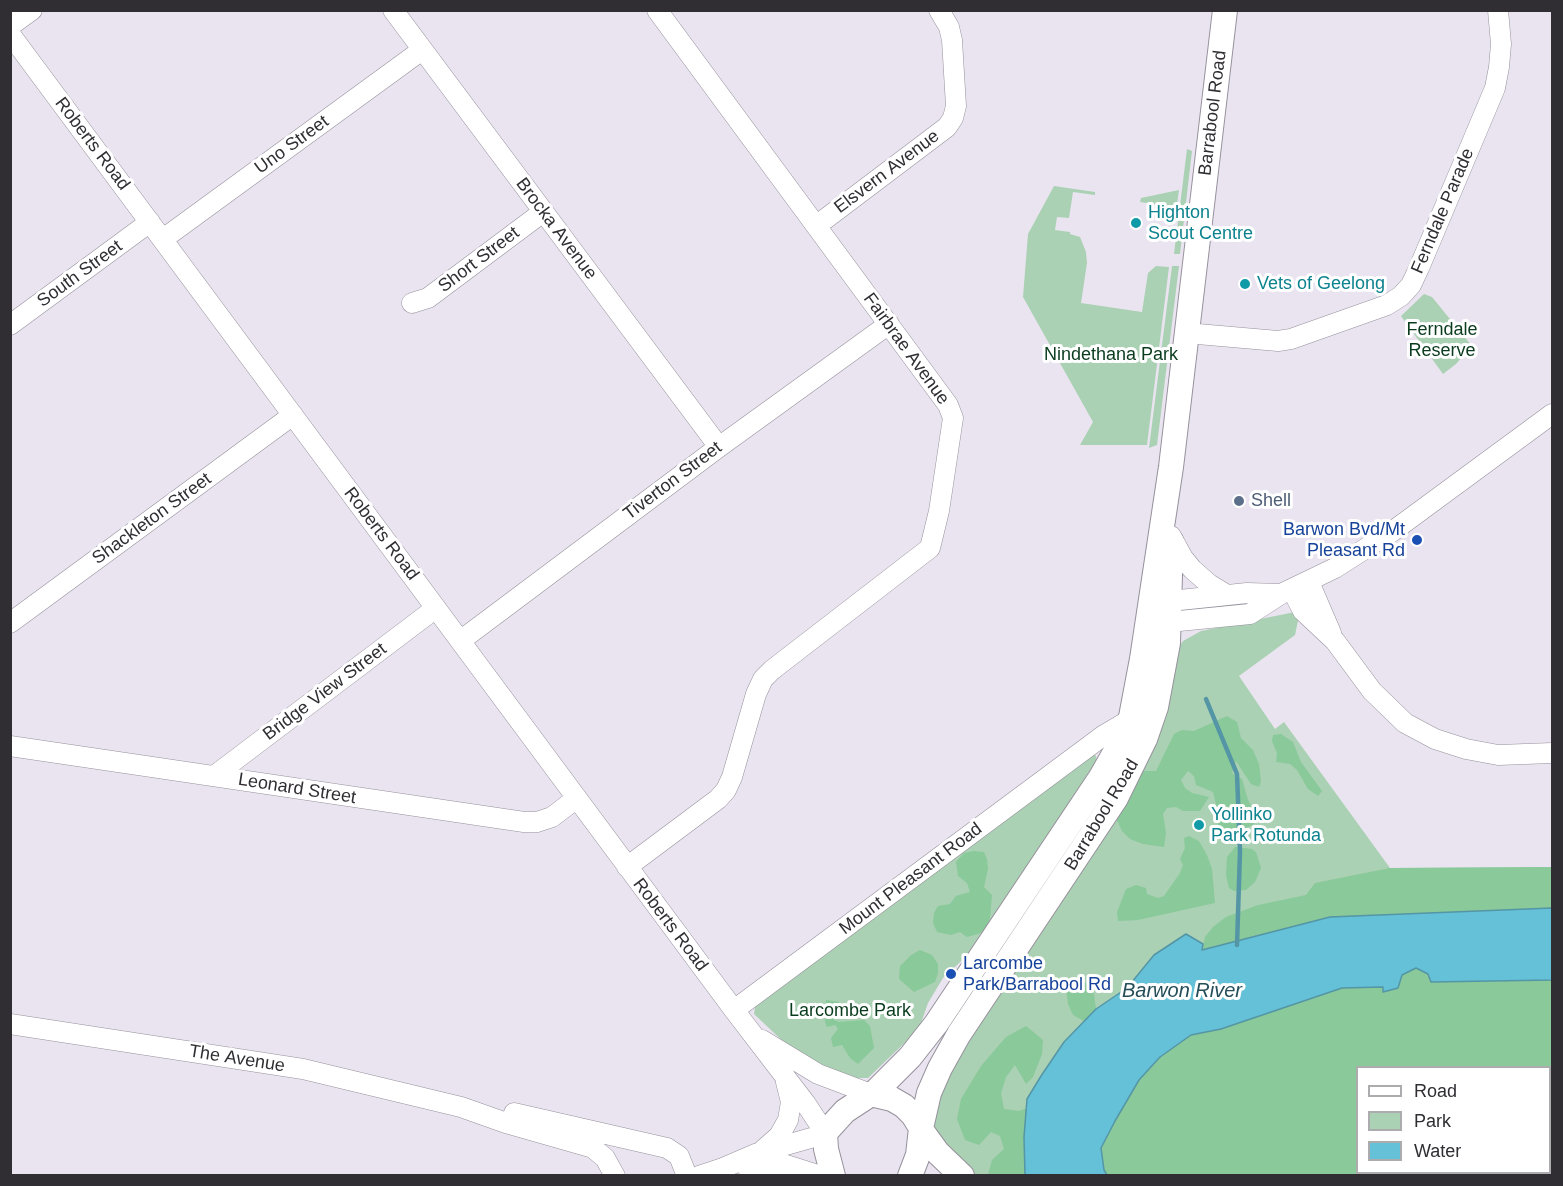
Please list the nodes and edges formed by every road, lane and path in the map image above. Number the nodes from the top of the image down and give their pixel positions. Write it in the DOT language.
graph roads {
  1 [pos="32,10"];
  2 [pos="393,10"];
  3 [pos="657,10"];
  4 [pos="939,10"];
  5 [pos="1225,10"];
  6 [pos="1498,10"];
  7 [pos="10,26"];
  8 [pos="10,34"];
  9 [pos="422,50"];
  10 [pos="543,212"];
  11 [pos="150,222"];
  12 [pos="816,226"];
  13 [pos="163,239"];
  14 [pos="412,303"];
  15 [pos="889,324"];
  16 [pos="10,325"];
  17 [pos="1186,333"];
  18 [pos="1552,414"];
  19 [pos="293,415"];
  20 [pos="719,447"];
  21 [pos="1171,467"];
  22 [pos="1170,536"];
  23 [pos="1294,589"];
  24 [pos="1227,595"];
  25 [pos="436,608"];
  26 [pos="1163,610"];
  27 [pos="10,623"];
  28 [pos="460,641"];
  29 [pos="1131,717"];
  30 [pos="10,746"];
  31 [pos="1088,748"];
  32 [pos="1552,753"];
  33 [pos="1106,768"];
  34 [pos="214,776"];
  35 [pos="577,798"];
  36 [pos="627,867"];
  37 [pos="734,1010"];
  38 [pos="10,1024"];
  39 [pos="752,1034"];
  40 [pos="781,1073"];
  41 [pos="872,1094"];
  42 [pos="460,1107"];
  43 [pos="921,1130"];
  44 [pos="825,1134"];
  45 [pos="758,1153"];
  46 [pos="723,1168"];
  47 [pos="615,1176"];
  48 [pos="687,1176"];
  49 [pos="699,1176"];
  50 [pos="821,1176"];
  51 [pos="833,1176"];
  52 [pos="910,1176"];
  53 [pos="962,1176"];
  1 -- 7 [label="street"];
  2 -- 9 [label="street, Brocka Avenue"];
  3 -- 12 [label="street, Fairbrae Avenue"];
  4 -- 12 [label="street, Elsvern Avenue"];
  5 -- 17 [label="main road, Barrabool Road"];
  6 -- 17 [label="street, Ferndale Parade"];
  8 -- 11 [label="street, Roberts Road"];
  9 -- 10 [label="street, Brocka Avenue"];
  9 -- 13 [label="street, Uno Street"];
  10 -- 14 [label="street, Short Street"];
  10 -- 20 [label="street, Brocka Avenue"];
  11 -- 13 [label="street, Roberts Road"];
  11 -- 16 [label="street, South Street"];
  12 -- 15 [label="street, Fairbrae Avenue"];
  13 -- 19 [label="street, Roberts Road"];
  15 -- 20 [label="street, Tiverton Street"];
  15 -- 36 [label="street, Fairbrae Avenue"];
  17 -- 21 [label="main road, Barrabool Road"];
  18 -- 23 [label="street"];
  19 -- 25 [label="street, Roberts Road"];
  19 -- 27 [label="street, Shackleton Street"];
  20 -- 28 [label="street, Tiverton Street"];
  21 -- 22 [label="main road, Barrabool Road"];
  21 -- 26 [label="main road, Barrabool Road"];
  22 -- 24 [label="street"];
  22 -- 26 [label="main road, Barrabool Road"];
  23 -- 24 [label="street"];
  23 -- 26 [label="street"];
  23 -- 32 [label="street"];
  24 -- 26 [label="street"];
  25 -- 28 [label="street, Roberts Road"];
  25 -- 34 [label="street, Bridge View Street"];
  26 -- 29 [label="main road, Barrabool Road"];
  26 -- 43 [label="main road, Barrabool Road"];
  28 -- 35 [label="street, Roberts Road"];
  29 -- 31 [label="street, Mount Pleasant Road"];
  29 -- 33 [label="main road, Barrabool Road"];
  30 -- 34 [label="street, Leonard Street"];
  31 -- 33 [label="street"];
  31 -- 37 [label="street, Mount Pleasant Road"];
  33 -- 41 [label="main road, Barrabool Road"];
  34 -- 35 [label="street, Leonard Street"];
  35 -- 36 [label="street, Roberts Road"];
  36 -- 37 [label="street, Roberts Road"];
  37 -- 39 [label="street, Roberts Road"];
  38 -- 42 [label="street, The Avenue"];
  39 -- 40 [label="street, Roberts Road"];
  39 -- 41 [label="street, Roberts Road"];
  40 -- 44 [label="street, Roberts Road"];
  40 -- 45 [label="street"];
  41 -- 43 [label="main road"];
  41 -- 44 [label="main road, Barrabool Road"];
  42 -- 47 [label="street, The Avenue"];
  42 -- 48 [label="street, The Avenue"];
  43 -- 52 [label="main road, Barrabool Road"];
  43 -- 53 [label="main road"];
  44 -- 45 [label="street"];
  44 -- 51 [label="main road"];
  45 -- 46 [label="street"];
  46 -- 49 [label="street"];
  46 -- 50 [label="street"];
}
